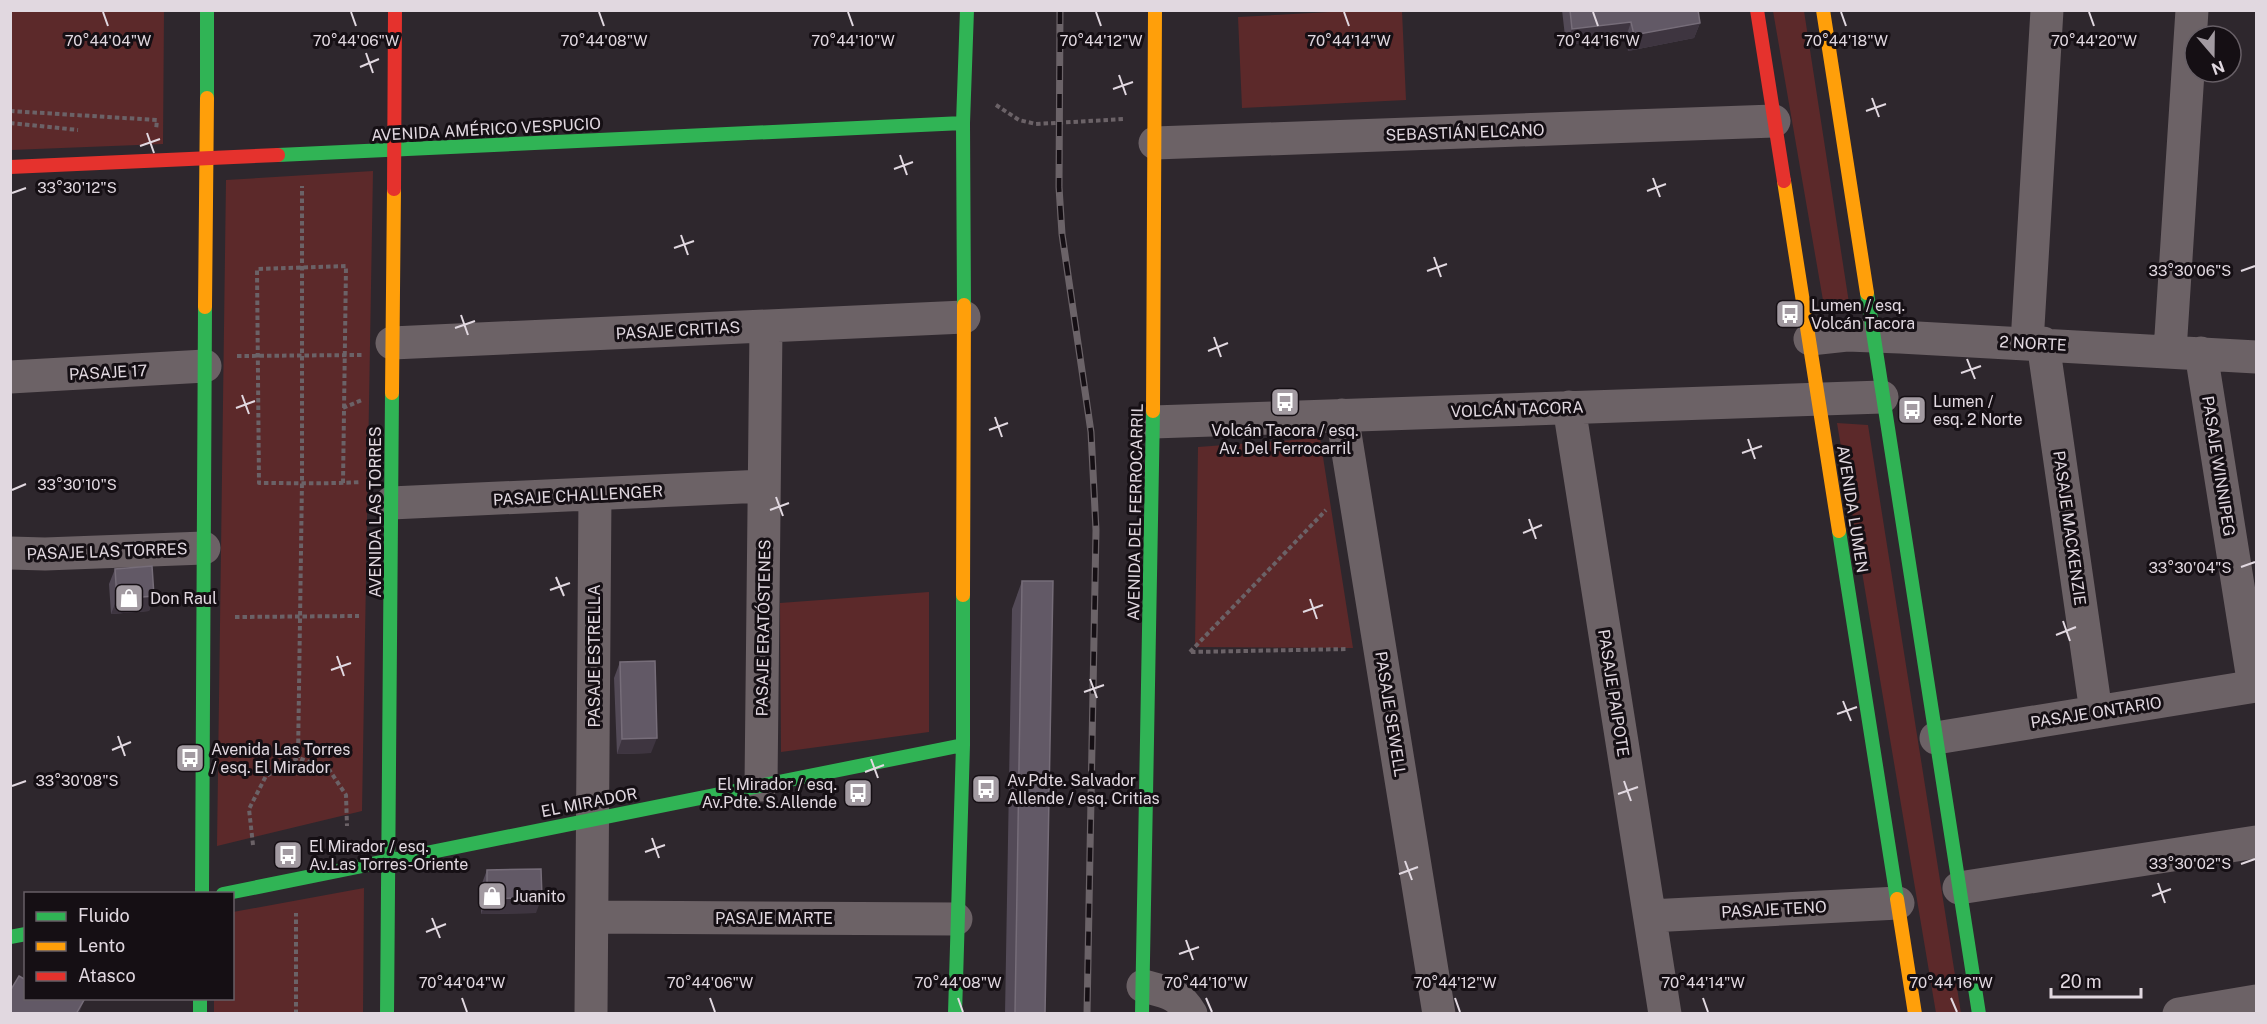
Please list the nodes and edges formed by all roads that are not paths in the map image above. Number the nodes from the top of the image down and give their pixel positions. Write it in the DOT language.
graph roads {
  1 [pos="207,10"];
  2 [pos="395,10"];
  3 [pos="967,10"];
  4 [pos="1155,10"];
  5 [pos="1757,10"];
  6 [pos="1823,10"];
  7 [pos="2047,10"];
  8 [pos="2192,10"];
  9 [pos="1774,121"];
  10 [pos="963,123"];
  11 [pos="1155,130"];
  12 [pos="394,149"];
  13 [pos="206,158"];
  14 [pos="10,167"];
  15 [pos="964,317"];
  16 [pos="766,327"];
  17 [pos="1873,336"];
  18 [pos="1810,339"];
  19 [pos="2035,343"];
  20 [pos="392,350"];
  21 [pos="2186,352"];
  22 [pos="2256,357"];
  23 [pos="205,361"];
  24 [pos="10,377"];
  25 [pos="1882,397"];
  26 [pos="1819,398"];
  27 [pos="1569,407"];
  28 [pos="1342,415"];
  29 [pos="1153,422"];
  30 [pos="764,486"];
  31 [pos="391,492"];
  32 [pos="595,494"];
  33 [pos="204,548"];
  34 [pos="10,553"];
  35 [pos="2255,686"];
  36 [pos="2096,712"];
  37 [pos="1936,738"];
  38 [pos="963,745"];
  39 [pos="761,785"];
  40 [pos="593,818"];
  41 [pos="2256,842"];
  42 [pos="389,860"];
  43 [pos="1959,888"];
  44 [pos="202,892"];
  45 [pos="233,892"];
  46 [pos="1898,903"];
  47 [pos="1650,916"];
  48 [pos="592,917"];
  49 [pos="956,919"];
  50 [pos="1143,1000"];
  51 [pos="2256,1001"];
  52 [pos="387,1014"];
  53 [pos="591,1014"];
  54 [pos="955,1014"];
  55 [pos="1191,1014"];
  56 [pos="1438,1014"];
  57 [pos="1665,1014"];
  58 [pos="1915,1014"];
  59 [pos="1979,1014"];
  60 [pos="2179,1014"];
  1 -- 13 [label="street"];
  2 -- 12 [label="street, AVENIDA LAS TORRES"];
  3 -- 10 [label="street"];
  4 -- 11 [label="street, AVENIDA DEL FERROCARRIL"];
  5 -- 9 [label="street, AVENIDA LUMEN"];
  6 -- 17 [label="street"];
  7 -- 19 [label="street, PASAJE MACKENZIE"];
  8 -- 21 [label="street, PASAJE WINNIPEG"];
  9 -- 11 [label="street, SEBASTIÁN ELCANO"];
  9 -- 18 [label="street, AVENIDA LUMEN"];
  10 -- 12 [label="street, AVENIDA AMÉRICO VESPUCIO"];
  10 -- 15 [label="street"];
  11 -- 29 [label="street, AVENIDA DEL FERROCARRIL"];
  12 -- 13 [label="street, AVENIDA AMÉRICO VESPUCIO"];
  12 -- 20 [label="street, AVENIDA LAS TORRES"];
  13 -- 14 [label="street, AVENIDA AMÉRICO VESPUCIO"];
  13 -- 23 [label="street"];
  15 -- 16 [label="street, PASAJE CRITIAS"];
  15 -- 38 [label="street"];
  16 -- 20 [label="street, PASAJE CRITIAS"];
  16 -- 30 [label="street, PASAJE ERATÓSTENES"];
  17 -- 18 [label="street, 2 NORTE"];
  17 -- 19 [label="street, 2 NORTE"];
  17 -- 25 [label="street"];
  18 -- 26 [label="street, AVENIDA LUMEN"];
  19 -- 21 [label="street, 2 NORTE"];
  19 -- 36 [label="street, PASAJE MACKENZIE"];
  20 -- 31 [label="street, AVENIDA LAS TORRES"];
  21 -- 22 [label="street, 2 NORTE"];
  21 -- 35 [label="street, PASAJE WINNIPEG"];
  23 -- 24 [label="street, PASAJE 17"];
  23 -- 33 [label="street"];
  25 -- 26 [label="street, VOLCÁN TACORA"];
  25 -- 37 [label="street"];
  26 -- 27 [label="street, VOLCÁN TACORA"];
  26 -- 46 [label="street, AVENIDA LUMEN"];
  27 -- 28 [label="street, VOLCÁN TACORA"];
  27 -- 47 [label="street, PASAJE PAIPOTE"];
  28 -- 29 [label="street, VOLCÁN TACORA"];
  28 -- 56 [label="street, PASAJE SEWELL"];
  29 -- 50 [label="street, AVENIDA DEL FERROCARRIL"];
  30 -- 32 [label="street, PASAJE CHALLENGER"];
  30 -- 39 [label="street, PASAJE ERATÓSTENES"];
  31 -- 32 [label="street, PASAJE CHALLENGER"];
  31 -- 42 [label="street, AVENIDA LAS TORRES"];
  32 -- 40 [label="street, PASAJE ESTRELLA"];
  33 -- 34 [label="street, PASAJE LAS TORRES"];
  33 -- 44 [label="street"];
  35 -- 36 [label="street, PASAJE ONTARIO"];
  36 -- 37 [label="street, PASAJE ONTARIO"];
  37 -- 43 [label="street"];
  38 -- 39 [label="street, EL MIRADOR"];
  38 -- 49 [label="street"];
  39 -- 40 [label="street, EL MIRADOR"];
  40 -- 42 [label="street, EL MIRADOR"];
  40 -- 48 [label="street, PASAJE ESTRELLA"];
  41 -- 43 [label="street"];
  42 -- 45 [label="street, EL MIRADOR"];
  42 -- 52 [label="street, AVENIDA LAS TORRES"];
  43 -- 59 [label="street"];
  46 -- 47 [label="street, PASAJE TENO"];
  46 -- 58 [label="street, AVENIDA LUMEN"];
  47 -- 57 [label="street, PASAJE PAIPOTE"];
  48 -- 49 [label="street, PASAJE MARTE"];
  48 -- 53 [label="street, PASAJE ESTRELLA"];
  49 -- 54 [label="street"];
  50 -- 55 [label="street"];
  51 -- 60 [label="street"];
}
